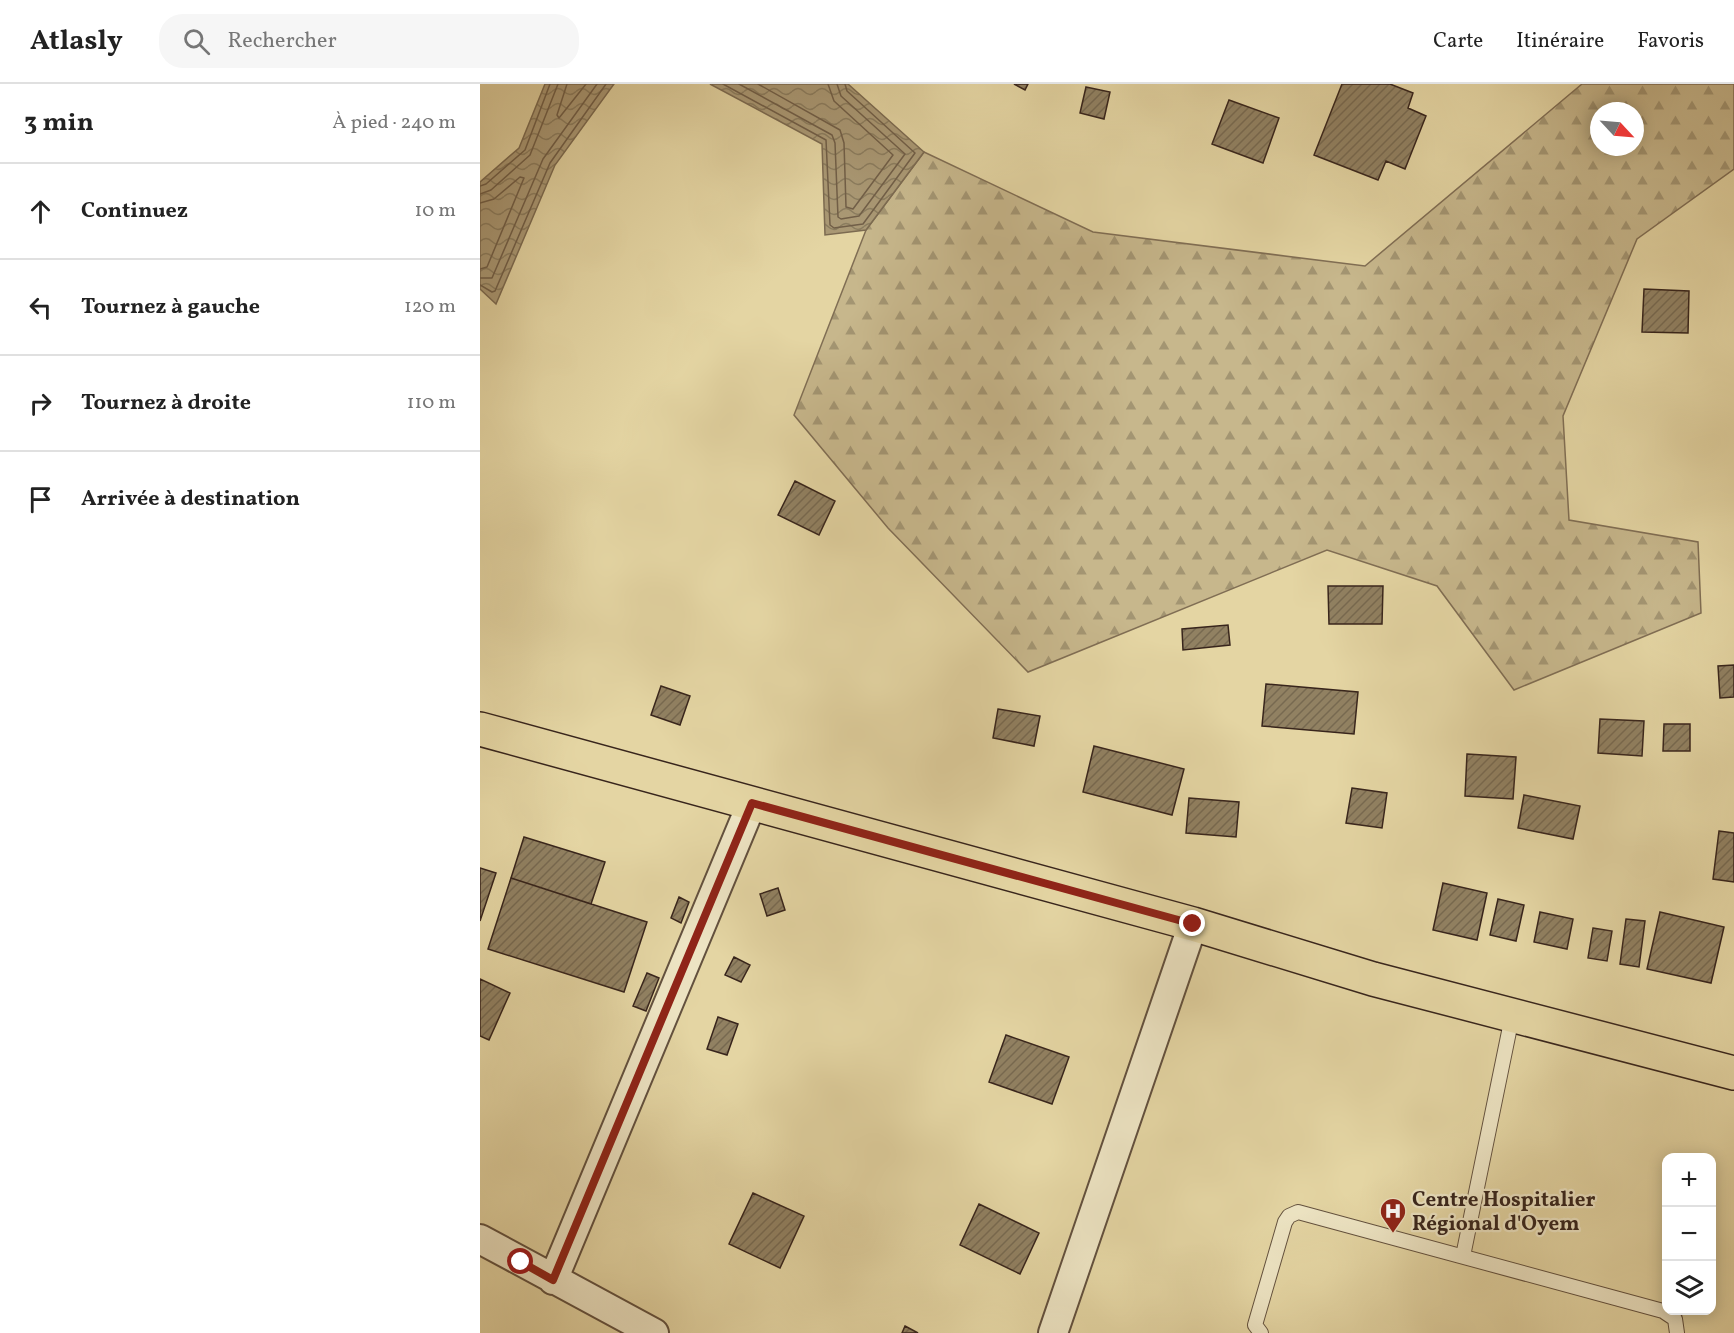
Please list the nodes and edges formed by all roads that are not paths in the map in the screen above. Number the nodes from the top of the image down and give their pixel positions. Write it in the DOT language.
graph roads {
  1 [pos="480,729"];
  2 [pos="752,803"];
  3 [pos="1193,924"];
  4 [pos="1512,1017"];
  5 [pos="1734,1073"];
  6 [pos="480,1239"];
  7 [pos="1462,1256"];
  8 [pos="553,1280"];
  9 [pos="654,1333"];
  10 [pos="1053,1333"];
  11 [pos="1261,1333"];
  12 [pos="1677,1333"];
  1 -- 2 [label="main road"];
  2 -- 3 [label="main road"];
  2 -- 8 [label="street"];
  3 -- 4 [label="main road"];
  3 -- 10 [label="street"];
  4 -- 5 [label="main road"];
  4 -- 7 [label="lane"];
  6 -- 8 [label="street"];
  7 -- 11 [label="lane"];
  7 -- 12 [label="lane"];
  8 -- 9 [label="street"];
}
